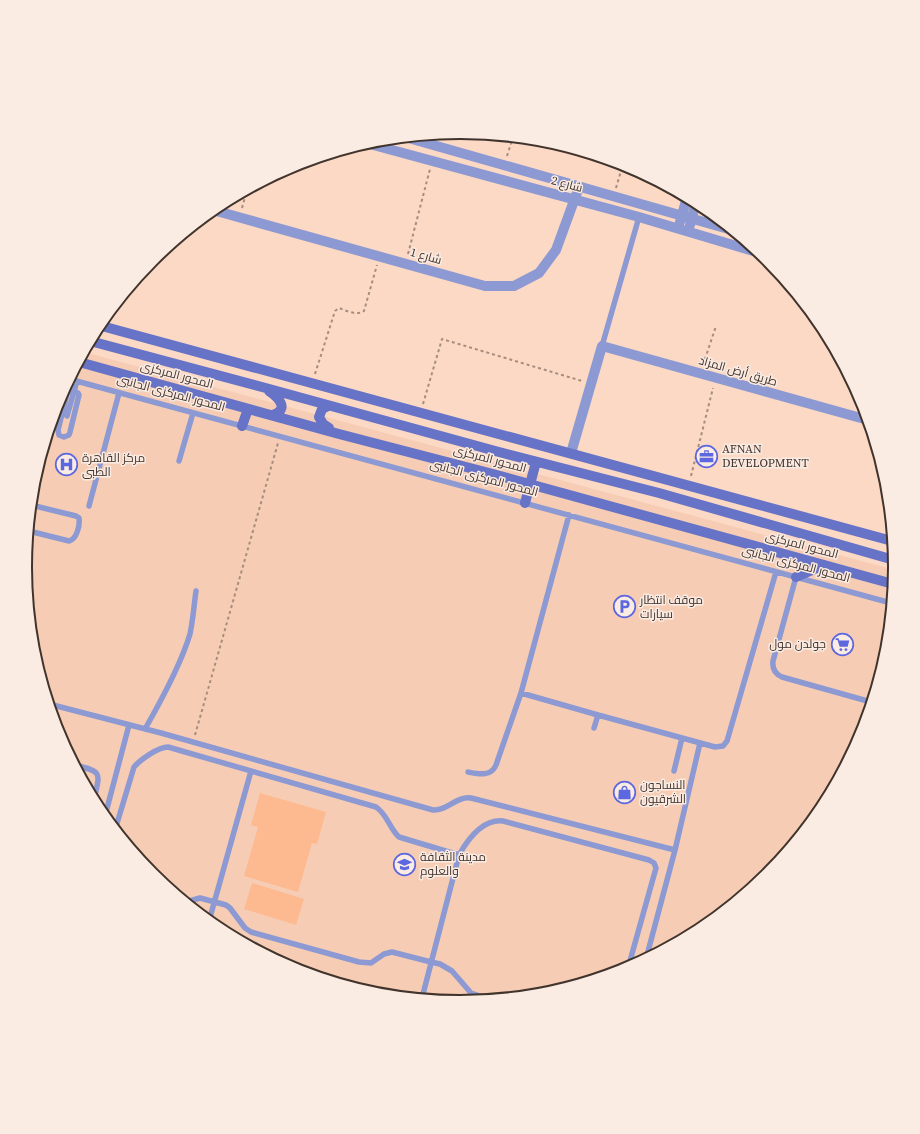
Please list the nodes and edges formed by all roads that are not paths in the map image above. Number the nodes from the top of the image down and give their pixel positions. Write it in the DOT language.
graph roads {
  1 [pos="420,141"];
  2 [pos="380,147"];
  3 [pos="579,187"];
  4 [pos="575,200"];
  5 [pos="687,204"];
  6 [pos="692,207"];
  7 [pos="221,212"];
  8 [pos="639,217"];
  9 [pos="686,217"];
  10 [pos="721,227"];
  11 [pos="683,230"];
  12 [pos="746,249"];
  13 [pos="105,327"];
  14 [pos="96,342"];
  15 [pos="602,346"];
  16 [pos="84,363"];
  17 [pos="77,381"];
  18 [pos="262,387"];
  19 [pos="70,391"];
  20 [pos="74,391"];
  21 [pos="119,393"];
  22 [pos="64,405"];
  23 [pos="328,406"];
  24 [pos="248,409"];
  25 [pos="193,412"];
  26 [pos="273,415"];
  27 [pos="68,416"];
  28 [pos="861,418"];
  29 [pos="242,426"];
  30 [pos="339,434"];
  31 [pos="571,453"];
  32 [pos="179,461"];
  33 [pos="536,462"];
  34 [pos="530,484"];
  35 [pos="685,484"];
  36 [pos="666,495"];
  37 [pos="524,503"];
  38 [pos="37,506"];
  39 [pos="89,506"];
  40 [pos="569,515"];
  41 [pos="34,532"];
  42 [pos="887,540"];
  43 [pos="888,558"];
  44 [pos="824,565"];
  45 [pos="776,572"];
  46 [pos="796,577"];
  47 [pos="887,582"];
  48 [pos="196,591"];
  49 [pos="886,601"];
  50 [pos="520,693"];
  51 [pos="866,700"];
  52 [pos="55,706"];
  53 [pos="598,716"];
  54 [pos="129,725"];
  55 [pos="594,728"];
  56 [pos="145,729"];
  57 [pos="682,738"];
  58 [pos="700,743"];
  59 [pos="82,767"];
  60 [pos="251,771"];
  61 [pos="674,771"];
  62 [pos="468,772"];
  63 [pos="96,792"];
  64 [pos="107,809"];
  65 [pos="117,824"];
  66 [pos="675,850"];
  67 [pos="459,855"];
  68 [pos="191,900"];
  69 [pos="215,902"];
  70 [pos="211,915"];
  71 [pos="648,951"];
  72 [pos="630,959"];
  73 [pos="431,962"];
  74 [pos="423,993"];
  75 [pos="475,994"];
  1 -- 3 [label="street, شارع 2"];
  2 -- 4 [label="street, شارع 2"];
  3 -- 4 [label="street, شارع 1"];
  3 -- 9 [label="street, شارع 2"];
  4 -- 7 [label="street, شارع 1"];
  4 -- 8 [label="street, شارع 2"];
  5 -- 9 [label="street"];
  6 -- 9 [label="street"];
  8 -- 11 [label="street, شارع 2"];
  8 -- 15 [label="lane"];
  9 -- 10 [label="street, شارع 2"];
  9 -- 11 [label="street"];
  11 -- 12 [label="street, شارع 2"];
  13 -- 31 [label="main road"];
  14 -- 18 [label="main road, المحور المركزى"];
  15 -- 28 [label="street, طريق أرض المزاد"];
  15 -- 31 [label="street"];
  16 -- 24 [label="main road, المحور المركزى"];
  17 -- 20 [label="lane"];
  17 -- 21 [label="lane, المحور المركزى الجانبى"];
  18 -- 23 [label="main road, المحور المركزى"];
  18 -- 26 [label="main road"];
  19 -- 20 [label="lane"];
  20 -- 22 [label="lane"];
  20 -- 27 [label="lane"];
  21 -- 25 [label="lane, المحور المركزى الجانبى"];
  21 -- 39 [label="lane"];
  23 -- 30 [label="main road"];
  23 -- 33 [label="main road, المحور المركزى"];
  24 -- 26 [label="main road, المحور المركزى"];
  24 -- 29 [label="main road"];
  25 -- 29 [label="lane, المحور المركزى الجانبى"];
  25 -- 32 [label="lane"];
  26 -- 30 [label="main road, المحور المركزى"];
  29 -- 37 [label="lane, المحور المركزى الجانبى"];
  30 -- 34 [label="main road, المحور المركزى"];
  31 -- 35 [label="main road"];
  33 -- 34 [label="main road"];
  33 -- 36 [label="main road, المحور المركزى"];
  34 -- 37 [label="main road"];
  34 -- 44 [label="main road, المحور المركزى"];
  35 -- 36 [label="main road"];
  35 -- 42 [label="main road"];
  36 -- 43 [label="main road, المحور المركزى"];
  37 -- 40 [label="lane, المحور المركزى الجانبى"];
  38 -- 41 [label="lane"];
  40 -- 45 [label="lane, المحور المركزى الجانبى"];
  40 -- 50 [label="lane"];
  44 -- 46 [label="main road"];
  44 -- 47 [label="main road, المحور المركزى"];
  45 -- 46 [label="lane, المحور المركزى الجانبى"];
  45 -- 58 [label="lane"];
  46 -- 49 [label="lane, المحور المركزى الجانبى"];
  46 -- 51 [label="lane"];
  48 -- 56 [label="lane"];
  50 -- 53 [label="lane"];
  50 -- 62 [label="lane"];
  52 -- 54 [label="lane"];
  53 -- 55 [label="lane"];
  53 -- 57 [label="lane"];
  54 -- 56 [label="lane"];
  54 -- 64 [label="lane"];
  56 -- 66 [label="lane"];
  57 -- 58 [label="lane"];
  57 -- 61 [label="lane"];
  58 -- 66 [label="lane"];
  59 -- 63 [label="lane"];
  60 -- 65 [label="lane"];
  60 -- 67 [label="lane"];
  60 -- 69 [label="lane"];
  66 -- 71 [label="lane"];
  67 -- 72 [label="lane"];
  67 -- 73 [label="lane"];
  68 -- 69 [label="lane"];
  69 -- 70 [label="lane"];
  69 -- 73 [label="lane"];
  73 -- 74 [label="lane"];
  73 -- 75 [label="lane"];
}
